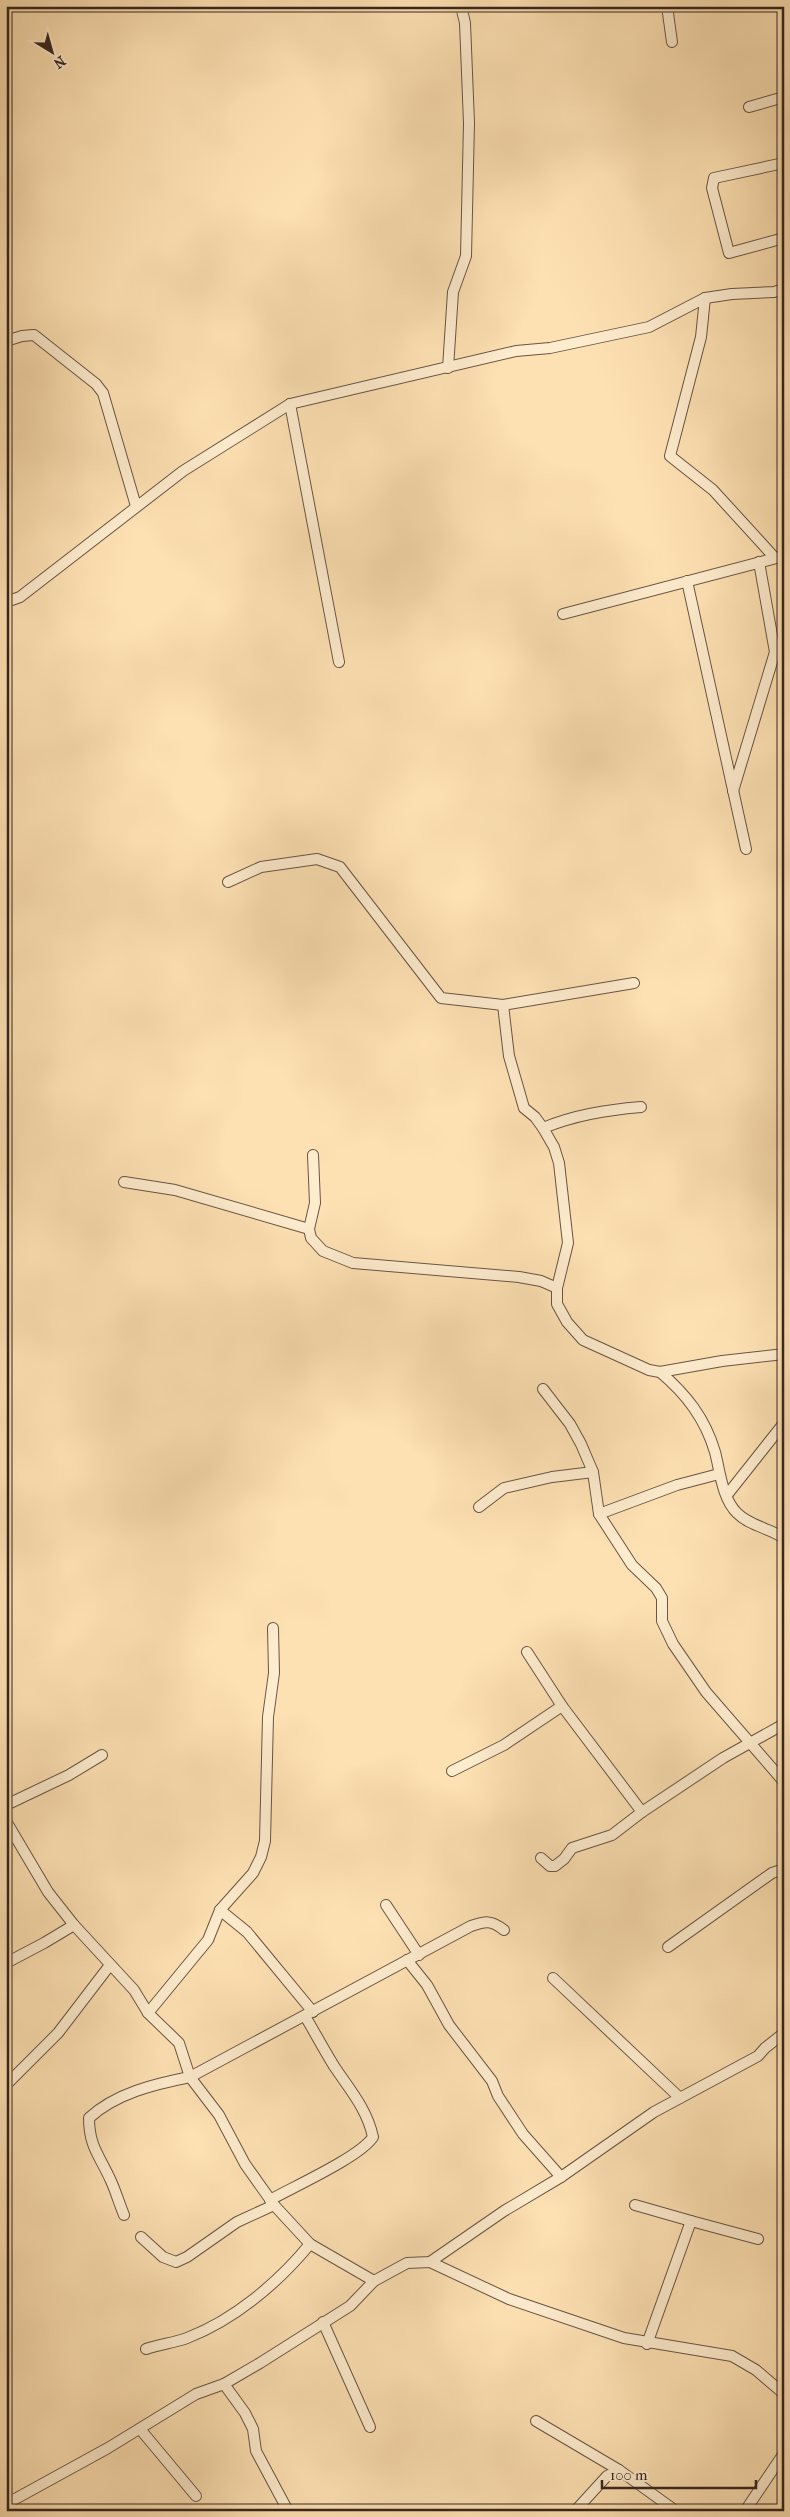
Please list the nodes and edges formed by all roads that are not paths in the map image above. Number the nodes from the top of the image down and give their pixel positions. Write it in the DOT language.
graph roads {
  1 [pos="461,6"];
  2 [pos="667,6"];
  3 [pos="672,42"];
  4 [pos="784,98"];
  5 [pos="749,107"];
  6 [pos="784,162"];
  7 [pos="784,238"];
  8 [pos="784,289"];
  9 [pos="705,298"];
  10 [pos="6,341"];
  11 [pos="448,368"];
  12 [pos="290,404"];
  13 [pos="136,506"];
  14 [pos="779,557"];
  15 [pos="760,562"];
  16 [pos="687,581"];
  17 [pos="6,602"];
  18 [pos="563,614"];
  19 [pos="340,662"];
  20 [pos="733,792"];
  21 [pos="746,850"];
  22 [pos="228,882"];
  23 [pos="634,983"];
  24 [pos="503,1005"];
  25 [pos="641,1107"];
  26 [pos="543,1128"];
  27 [pos="313,1155"];
  28 [pos="124,1182"];
  29 [pos="309,1229"];
  30 [pos="557,1288"];
  31 [pos="784,1354"];
  32 [pos="660,1372"];
  33 [pos="542,1388"];
  34 [pos="784,1423"];
  35 [pos="593,1472"];
  36 [pos="719,1474"];
  37 [pos="727,1495"];
  38 [pos="479,1507"];
  39 [pos="599,1514"];
  40 [pos="784,1538"];
  41 [pos="273,1628"];
  42 [pos="527,1652"];
  43 [pos="562,1706"];
  44 [pos="784,1724"];
  45 [pos="750,1744"];
  46 [pos="102,1756"];
  47 [pos="452,1772"];
  48 [pos="784,1782"];
  49 [pos="6,1805"];
  50 [pos="642,1812"];
  51 [pos="6,1821"];
  52 [pos="541,1858"];
  53 [pos="784,1869"];
  54 [pos="386,1905"];
  55 [pos="220,1910"];
  56 [pos="74,1925"];
  57 [pos="504,1930"];
  58 [pos="668,1947"];
  59 [pos="419,1955"];
  60 [pos="407,1960"];
  61 [pos="6,1963"];
  62 [pos="110,1965"];
  63 [pos="553,1978"];
  64 [pos="148,2014"];
  65 [pos="309,2014"];
  66 [pos="784,2033"];
  67 [pos="190,2078"];
  68 [pos="6,2085"];
  69 [pos="680,2098"];
  70 [pos="561,2177"];
  71 [pos="272,2202"];
  72 [pos="635,2205"];
  73 [pos="124,2215"];
  74 [pos="691,2221"];
  75 [pos="141,2237"];
  76 [pos="758,2239"];
  77 [pos="310,2244"];
  78 [pos="430,2262"];
  79 [pos="374,2281"];
  80 [pos="323,2322"];
  81 [pos="647,2344"];
  82 [pos="146,2349"];
  83 [pos="224,2384"];
  84 [pos="784,2394"];
  85 [pos="536,2421"];
  86 [pos="370,2427"];
  87 [pos="140,2429"];
  88 [pos="784,2453"];
  89 [pos="619,2470"];
  90 [pos="196,2496"];
  91 [pos="6,2504"];
  92 [pos="287,2509"];
  93 [pos="575,2511"];
  94 [pos="676,2511"];
  95 [pos="745,2511"];
  1 -- 11 [label="street"];
  2 -- 3 [label="street"];
  4 -- 5 [label="street"];
  6 -- 7 [label="street"];
  8 -- 9 [label="street"];
  9 -- 11 [label="street"];
  9 -- 14 [label="street"];
  10 -- 13 [label="street"];
  11 -- 12 [label="street"];
  12 -- 13 [label="street"];
  12 -- 19 [label="street"];
  13 -- 17 [label="street"];
  14 -- 15 [label="street"];
  15 -- 16 [label="street"];
  15 -- 20 [label="street"];
  16 -- 18 [label="street"];
  16 -- 20 [label="street"];
  20 -- 21 [label="street"];
  22 -- 24 [label="street"];
  23 -- 24 [label="street"];
  24 -- 26 [label="street"];
  25 -- 26 [label="street"];
  26 -- 30 [label="street"];
  27 -- 29 [label="street"];
  28 -- 29 [label="street"];
  29 -- 30 [label="street"];
  30 -- 32 [label="street"];
  31 -- 32 [label="street"];
  32 -- 36 [label="street"];
  33 -- 35 [label="street"];
  34 -- 37 [label="street"];
  35 -- 38 [label="street"];
  35 -- 39 [label="street"];
  36 -- 37 [label="street"];
  36 -- 39 [label="street"];
  37 -- 40 [label="street"];
  39 -- 45 [label="street"];
  41 -- 55 [label="street"];
  42 -- 43 [label="street"];
  43 -- 47 [label="street"];
  43 -- 50 [label="street"];
  44 -- 45 [label="street"];
  45 -- 48 [label="street"];
  45 -- 50 [label="street"];
  46 -- 49 [label="street"];
  50 -- 52 [label="street"];
  51 -- 56 [label="street"];
  53 -- 58 [label="street"];
  54 -- 59 [label="street"];
  55 -- 64 [label="street"];
  55 -- 65 [label="street"];
  56 -- 61 [label="street"];
  56 -- 62 [label="street"];
  57 -- 59 [label="street"];
  59 -- 60 [label="street"];
  60 -- 65 [label="street"];
  60 -- 70 [label="street"];
  62 -- 64 [label="street"];
  62 -- 68 [label="street"];
  63 -- 69 [label="street"];
  64 -- 67 [label="street"];
  65 -- 67 [label="street"];
  65 -- 71 [label="street"];
  66 -- 69 [label="street"];
  67 -- 71 [label="street"];
  67 -- 73 [label="street"];
  69 -- 70 [label="street"];
  70 -- 78 [label="street"];
  71 -- 75 [label="street"];
  71 -- 77 [label="street"];
  72 -- 74 [label="street"];
  74 -- 76 [label="street"];
  74 -- 81 [label="street"];
  77 -- 79 [label="street"];
  77 -- 82 [label="street"];
  78 -- 79 [label="street"];
  78 -- 81 [label="street"];
  79 -- 80 [label="street"];
  80 -- 83 [label="street"];
  80 -- 86 [label="street"];
  81 -- 84 [label="street"];
  83 -- 87 [label="street"];
  83 -- 92 [label="street"];
  85 -- 89 [label="street"];
  87 -- 90 [label="street"];
  87 -- 91 [label="street"];
  88 -- 95 [label="street"];
  89 -- 93 [label="street"];
  89 -- 94 [label="street"];
}
